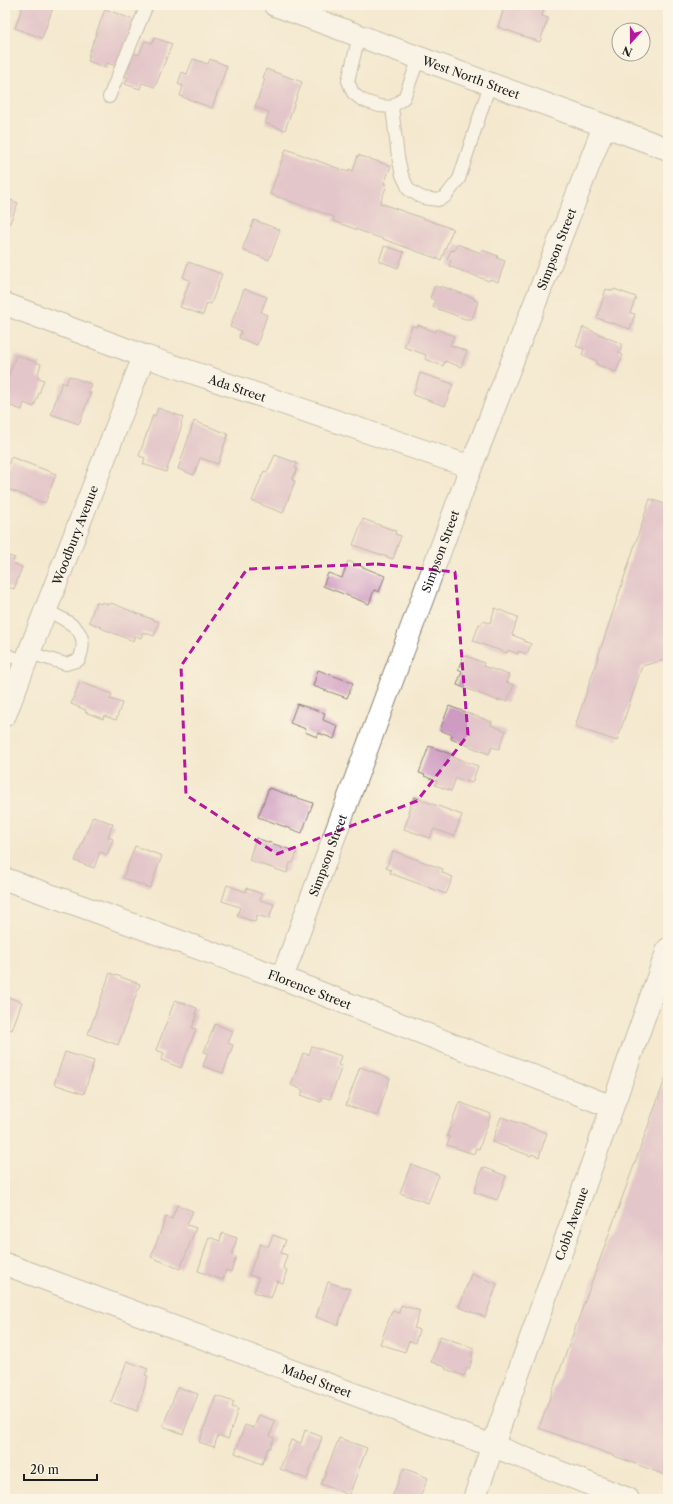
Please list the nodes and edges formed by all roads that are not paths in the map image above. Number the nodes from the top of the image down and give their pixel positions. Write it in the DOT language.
graph roads {
  1 [pos="147,5"];
  2 [pos="275,5"];
  3 [pos="359,36"];
  4 [pos="419,58"];
  5 [pos="490,84"];
  6 [pos="109,97"];
  7 [pos="392,106"];
  8 [pos="604,126"];
  9 [pos="668,149"];
  10 [pos="5,304"];
  11 [pos="144,356"];
  12 [pos="471,467"];
  13 [pos="46,610"];
  14 [pos="5,654"];
  15 [pos="28,658"];
  16 [pos="5,715"];
  17 [pos="5,879"];
  18 [pos="668,949"];
  19 [pos="282,978"];
  20 [pos="612,1107"];
  21 [pos="5,1264"];
  22 [pos="493,1446"];
  23 [pos="474,1499"];
  24 [pos="628,1499"];
  1 -- 6 [label="lane"];
  2 -- 3 [label="street, West North Street"];
  3 -- 4 [label="street, West North Street"];
  3 -- 7 [label="lane"];
  4 -- 5 [label="street, West North Street"];
  4 -- 7 [label="lane"];
  5 -- 7 [label="lane"];
  5 -- 8 [label="street, West North Street"];
  8 -- 9 [label="street, West North Street"];
  8 -- 12 [label="street, Simpson Street"];
  10 -- 11 [label="street, Ada Street"];
  11 -- 12 [label="street, Ada Street"];
  11 -- 13 [label="street, Woodbury Avenue"];
  12 -- 19 [label="street, Simpson Street"];
  13 -- 15 [label="street, Woodbury Avenue"];
  13 -- 15 [label="lane"];
  14 -- 15 [label="lane"];
  15 -- 16 [label="street, Woodbury Avenue"];
  17 -- 19 [label="street, Florence Street"];
  18 -- 20 [label="street, Cobb Avenue"];
  19 -- 20 [label="street, Florence Street"];
  20 -- 22 [label="street, Cobb Avenue"];
  21 -- 22 [label="street, Mabel Street"];
  22 -- 23 [label="street, Cobb Avenue"];
  22 -- 24 [label="street, Mabel Street"];
}
